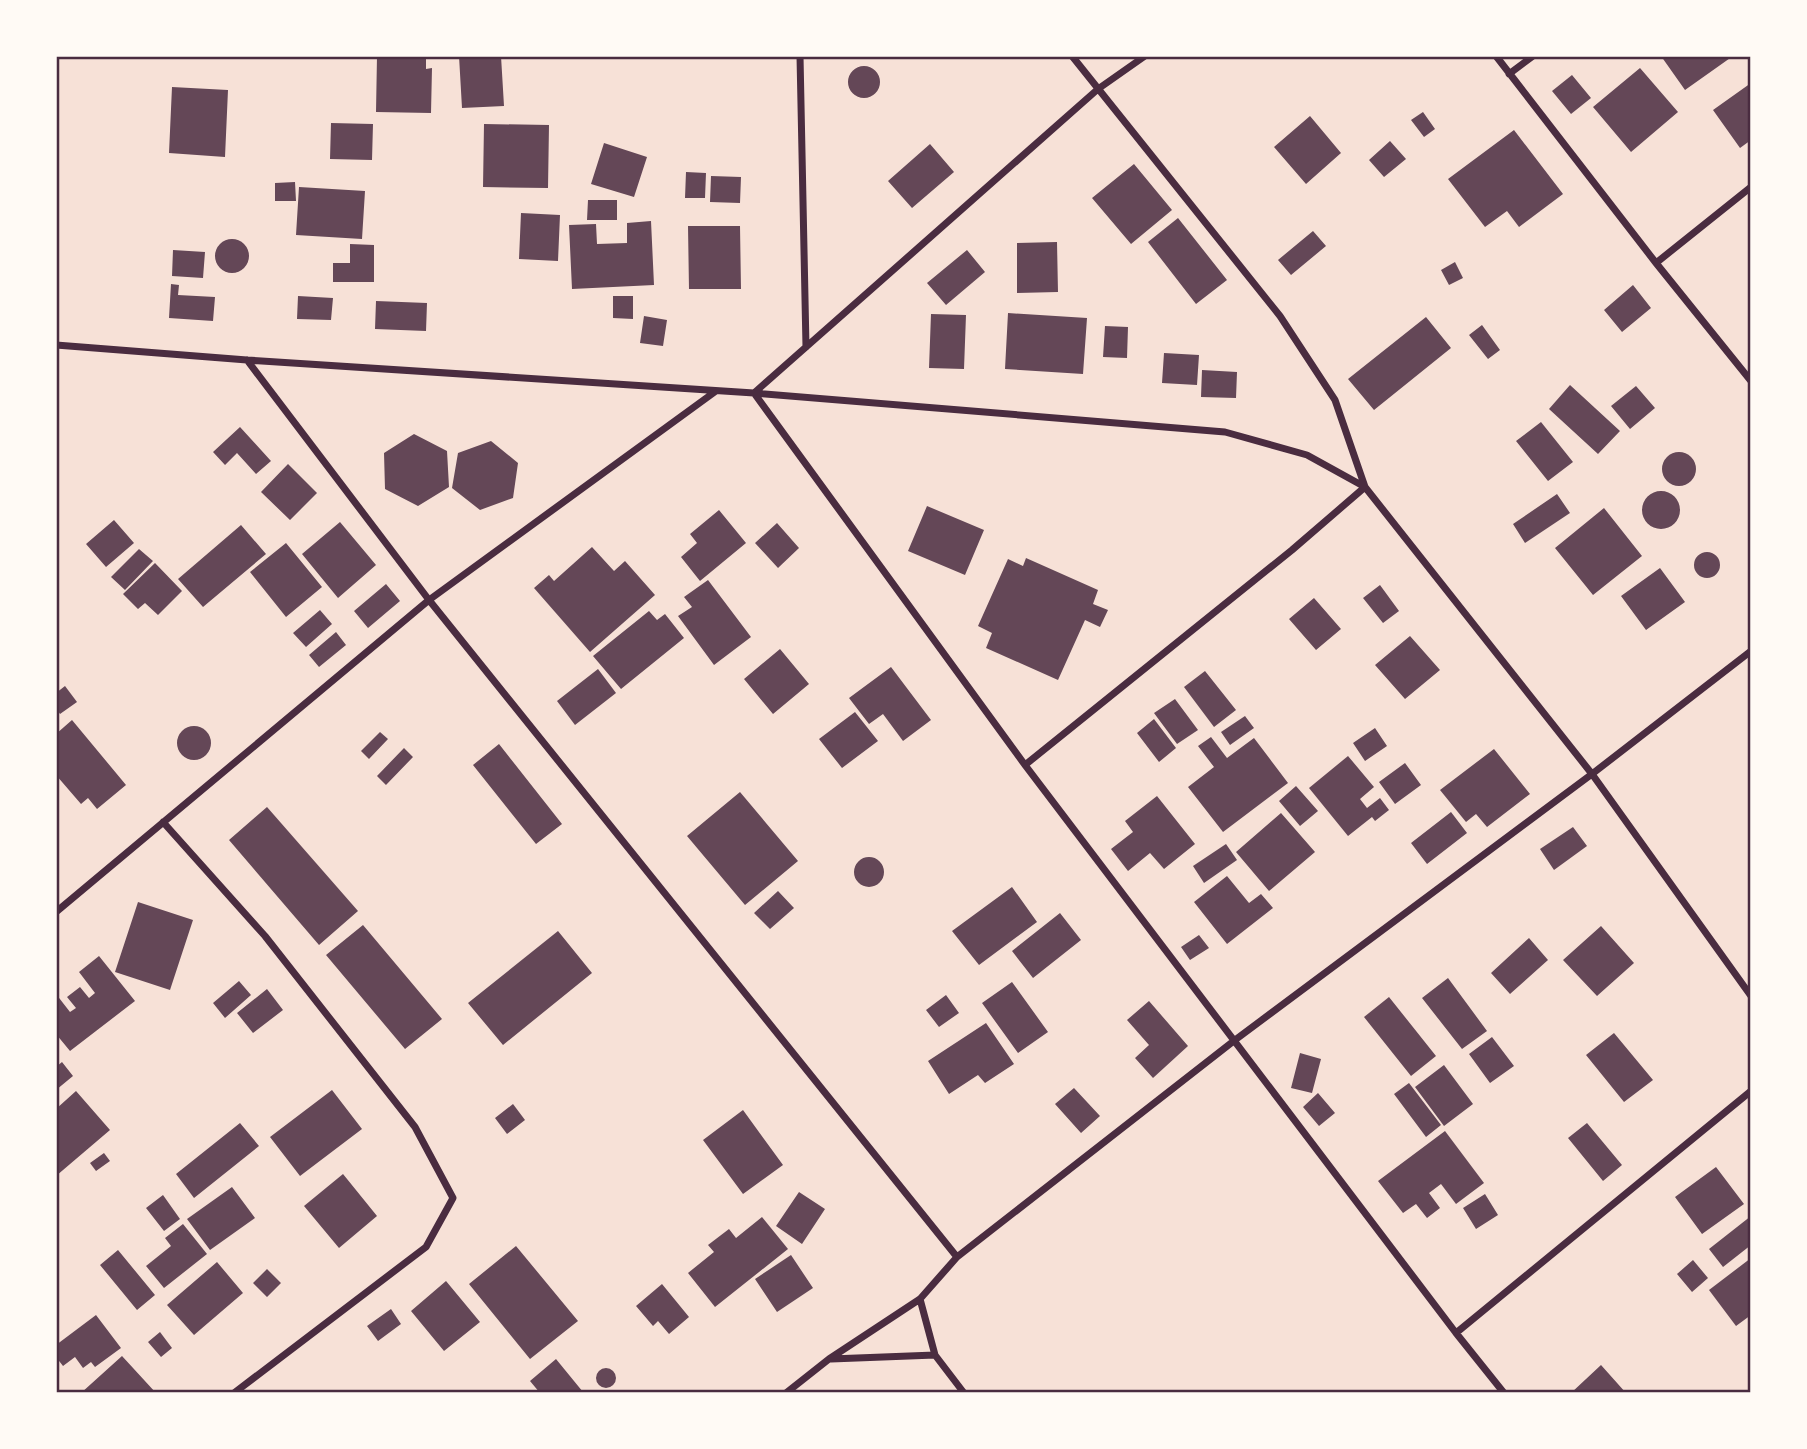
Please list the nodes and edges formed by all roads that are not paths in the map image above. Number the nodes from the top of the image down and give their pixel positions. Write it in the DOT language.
graph roads {
  1 [pos="800,56"];
  2 [pos="1072,56"];
  3 [pos="1145,56"];
  4 [pos="1496,56"];
  5 [pos="1533,56"];
  6 [pos="1509,74"];
  7 [pos="1098,89"];
  8 [pos="1751,187"];
  9 [pos="1656,263"];
  10 [pos="56,345"];
  11 [pos="806,347"];
  12 [pos="247,360"];
  13 [pos="1751,381"];
  14 [pos="716,391"];
  15 [pos="754,393"];
  16 [pos="1365,487"];
  17 [pos="429,600"];
  18 [pos="1751,651"];
  19 [pos="1026,765"];
  20 [pos="1592,774"];
  21 [pos="163,822"];
  22 [pos="56,912"];
  23 [pos="1751,996"];
  24 [pos="1235,1040"];
  25 [pos="1751,1091"];
  26 [pos="957,1257"];
  27 [pos="920,1299"];
  28 [pos="1456,1333"];
  29 [pos="935,1355"];
  30 [pos="829,1359"];
  31 [pos="234,1393"];
  32 [pos="786,1393"];
  33 [pos="964,1393"];
  34 [pos="1504,1393"];
  1 -- 11 [label="street"];
  2 -- 7 [label="street"];
  3 -- 7 [label="street"];
  4 -- 6 [label="street"];
  5 -- 6 [label="street"];
  6 -- 9 [label="street"];
  7 -- 11 [label="street"];
  7 -- 16 [label="street"];
  8 -- 9 [label="street"];
  9 -- 13 [label="street"];
  10 -- 12 [label="street"];
  11 -- 15 [label="street"];
  12 -- 14 [label="street"];
  12 -- 17 [label="street"];
  14 -- 15 [label="street"];
  14 -- 17 [label="street"];
  15 -- 16 [label="street"];
  15 -- 19 [label="street"];
  16 -- 19 [label="street"];
  16 -- 20 [label="street"];
  17 -- 21 [label="street"];
  17 -- 26 [label="street"];
  18 -- 20 [label="street"];
  19 -- 24 [label="street"];
  20 -- 23 [label="street"];
  20 -- 24 [label="street"];
  21 -- 22 [label="street"];
  21 -- 31 [label="street"];
  24 -- 26 [label="street"];
  24 -- 28 [label="street"];
  25 -- 28 [label="street"];
  26 -- 27 [label="street"];
  27 -- 29 [label="street"];
  27 -- 30 [label="street"];
  28 -- 34 [label="street"];
  29 -- 30 [label="street"];
  29 -- 33 [label="street"];
  30 -- 32 [label="street"];
}
